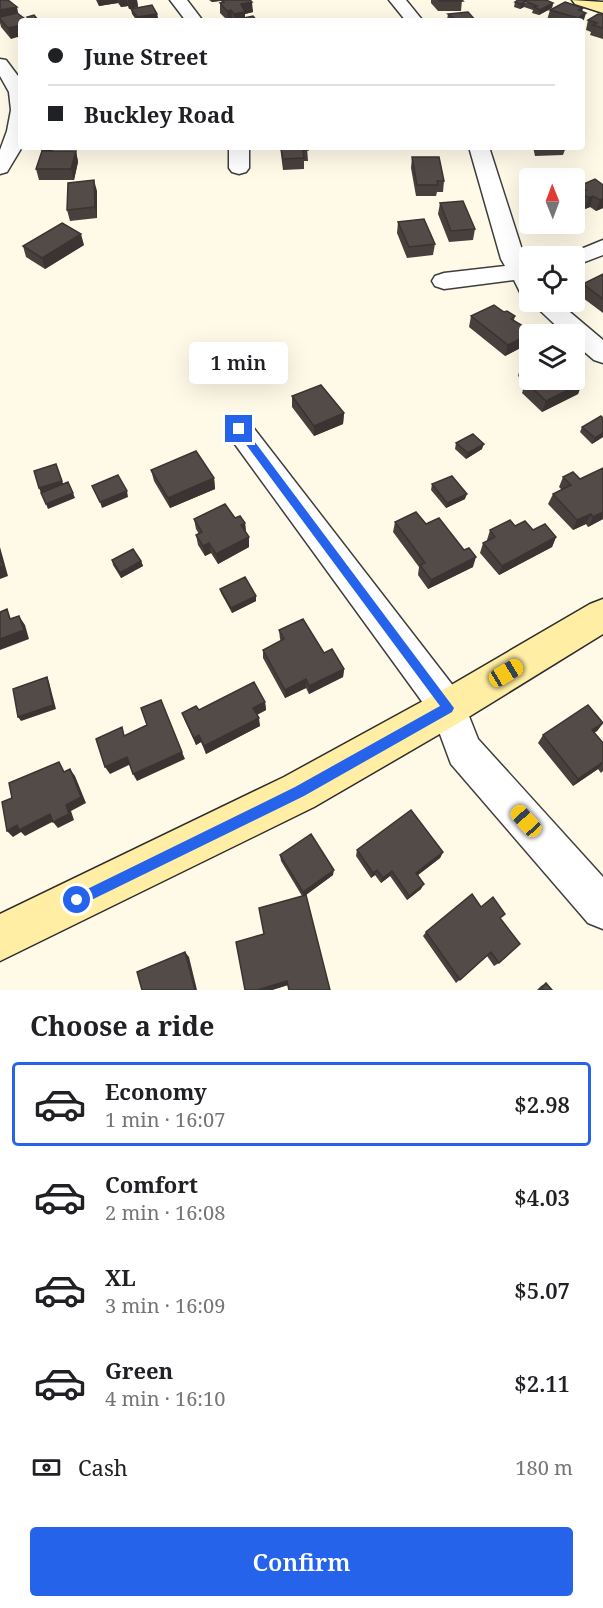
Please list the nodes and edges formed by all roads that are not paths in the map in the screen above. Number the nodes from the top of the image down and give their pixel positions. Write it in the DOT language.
graph roads {
  1 [pos="178,0"];
  2 [pos="398,0"];
  3 [pos="581,0"];
  4 [pos="603,8"];
  5 [pos="193,18"];
  6 [pos="412,18"];
  7 [pos="2,70"];
  8 [pos="18,94"];
  9 [pos="18,118"];
  10 [pos="239,150"];
  11 [pos="480,150"];
  12 [pos="0,168"];
  13 [pos="239,168"];
  14 [pos="603,247"];
  15 [pos="585,255"];
  16 [pos="519,258"];
  17 [pos="519,277"];
  18 [pos="444,281"];
  19 [pos="555,312"];
  20 [pos="603,354"];
  21 [pos="239,429"];
  22 [pos="603,615"];
  23 [pos="448,708"];
  24 [pos="603,908"];
  25 [pos="0,938"];
  1 -- 5 [label="street"];
  2 -- 6 [label="street"];
  3 -- 4 [label="street"];
  7 -- 8 [label="street"];
  9 -- 12 [label="street"];
  10 -- 13 [label="street"];
  11 -- 16 [label="street"];
  14 -- 15 [label="street"];
  17 -- 18 [label="street"];
  19 -- 20 [label="street"];
  21 -- 23 [label="street"];
  22 -- 23 [label="street"];
  23 -- 24 [label="street"];
  23 -- 25 [label="street"];
}
